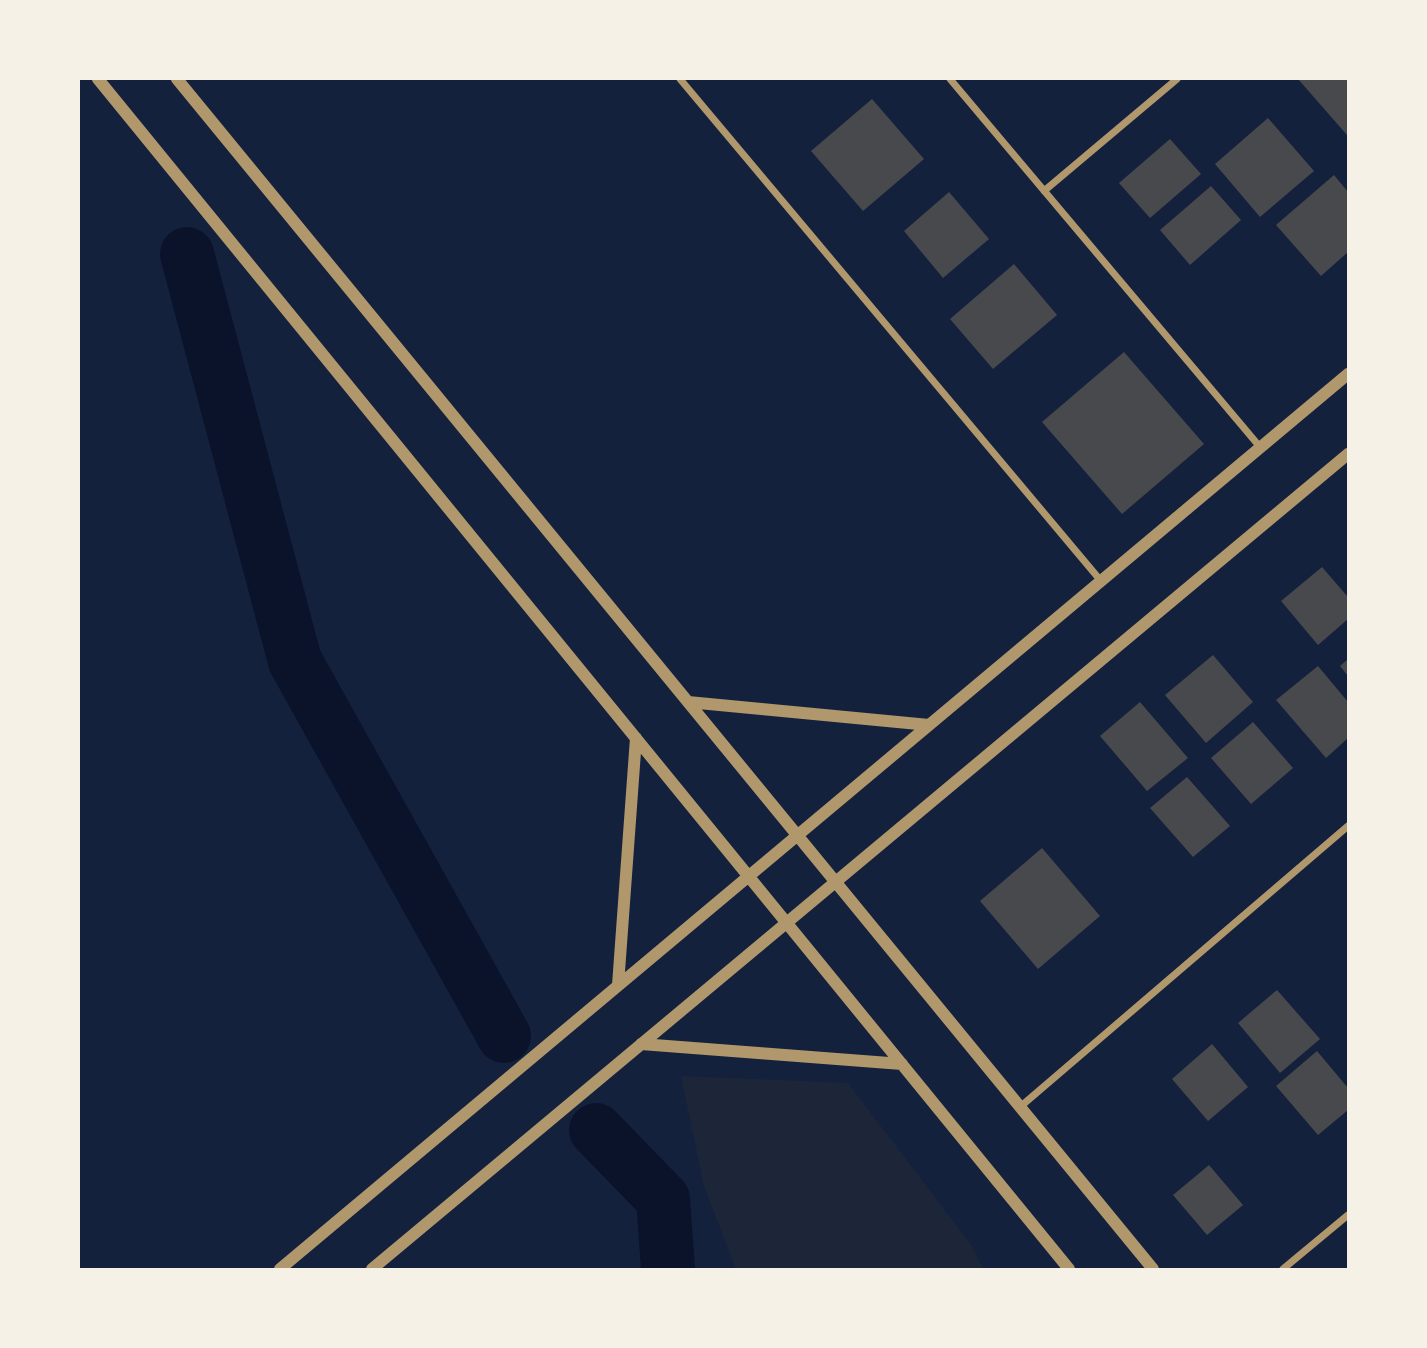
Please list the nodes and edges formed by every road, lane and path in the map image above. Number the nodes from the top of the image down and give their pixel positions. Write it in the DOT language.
graph roads {
  1 [pos="177,79"];
  2 [pos="680,79"];
  3 [pos="950,79"];
  4 [pos="1177,79"];
  5 [pos="101,83"];
  6 [pos="1044,191"];
  7 [pos="1348,374"];
  8 [pos="1260,447"];
  9 [pos="1348,454"];
  10 [pos="1101,581"];
  11 [pos="688,702"];
  12 [pos="929,725"];
  13 [pos="636,738"];
  14 [pos="1348,826"];
  15 [pos="797,835"];
  16 [pos="749,877"];
  17 [pos="835,882"];
  18 [pos="787,923"];
  19 [pos="618,985"];
  20 [pos="641,1044"];
  21 [pos="902,1064"];
  22 [pos="1020,1107"];
  23 [pos="1348,1215"];
  24 [pos="280,1269"];
  25 [pos="372,1269"];
  26 [pos="1069,1269"];
  27 [pos="1153,1269"];
  28 [pos="1283,1269"];
  1 -- 11 [label="street"];
  2 -- 10 [label="street"];
  3 -- 6 [label="street"];
  4 -- 6 [label="street"];
  5 -- 13 [label="street"];
  6 -- 8 [label="street"];
  7 -- 8 [label="street"];
  8 -- 10 [label="street"];
  9 -- 17 [label="street"];
  10 -- 12 [label="street"];
  11 -- 12 [label="street"];
  11 -- 15 [label="street"];
  12 -- 15 [label="street"];
  13 -- 16 [label="street"];
  13 -- 19 [label="street"];
  14 -- 22 [label="street"];
  15 -- 16 [label="street"];
  15 -- 17 [label="street"];
  16 -- 18 [label="street"];
  16 -- 19 [label="street"];
  17 -- 18 [label="street"];
  17 -- 22 [label="street"];
  18 -- 20 [label="street"];
  18 -- 21 [label="street"];
  19 -- 24 [label="street"];
  20 -- 21 [label="street"];
  20 -- 25 [label="street"];
  21 -- 26 [label="street"];
  22 -- 27 [label="street"];
  23 -- 28 [label="street"];
}
